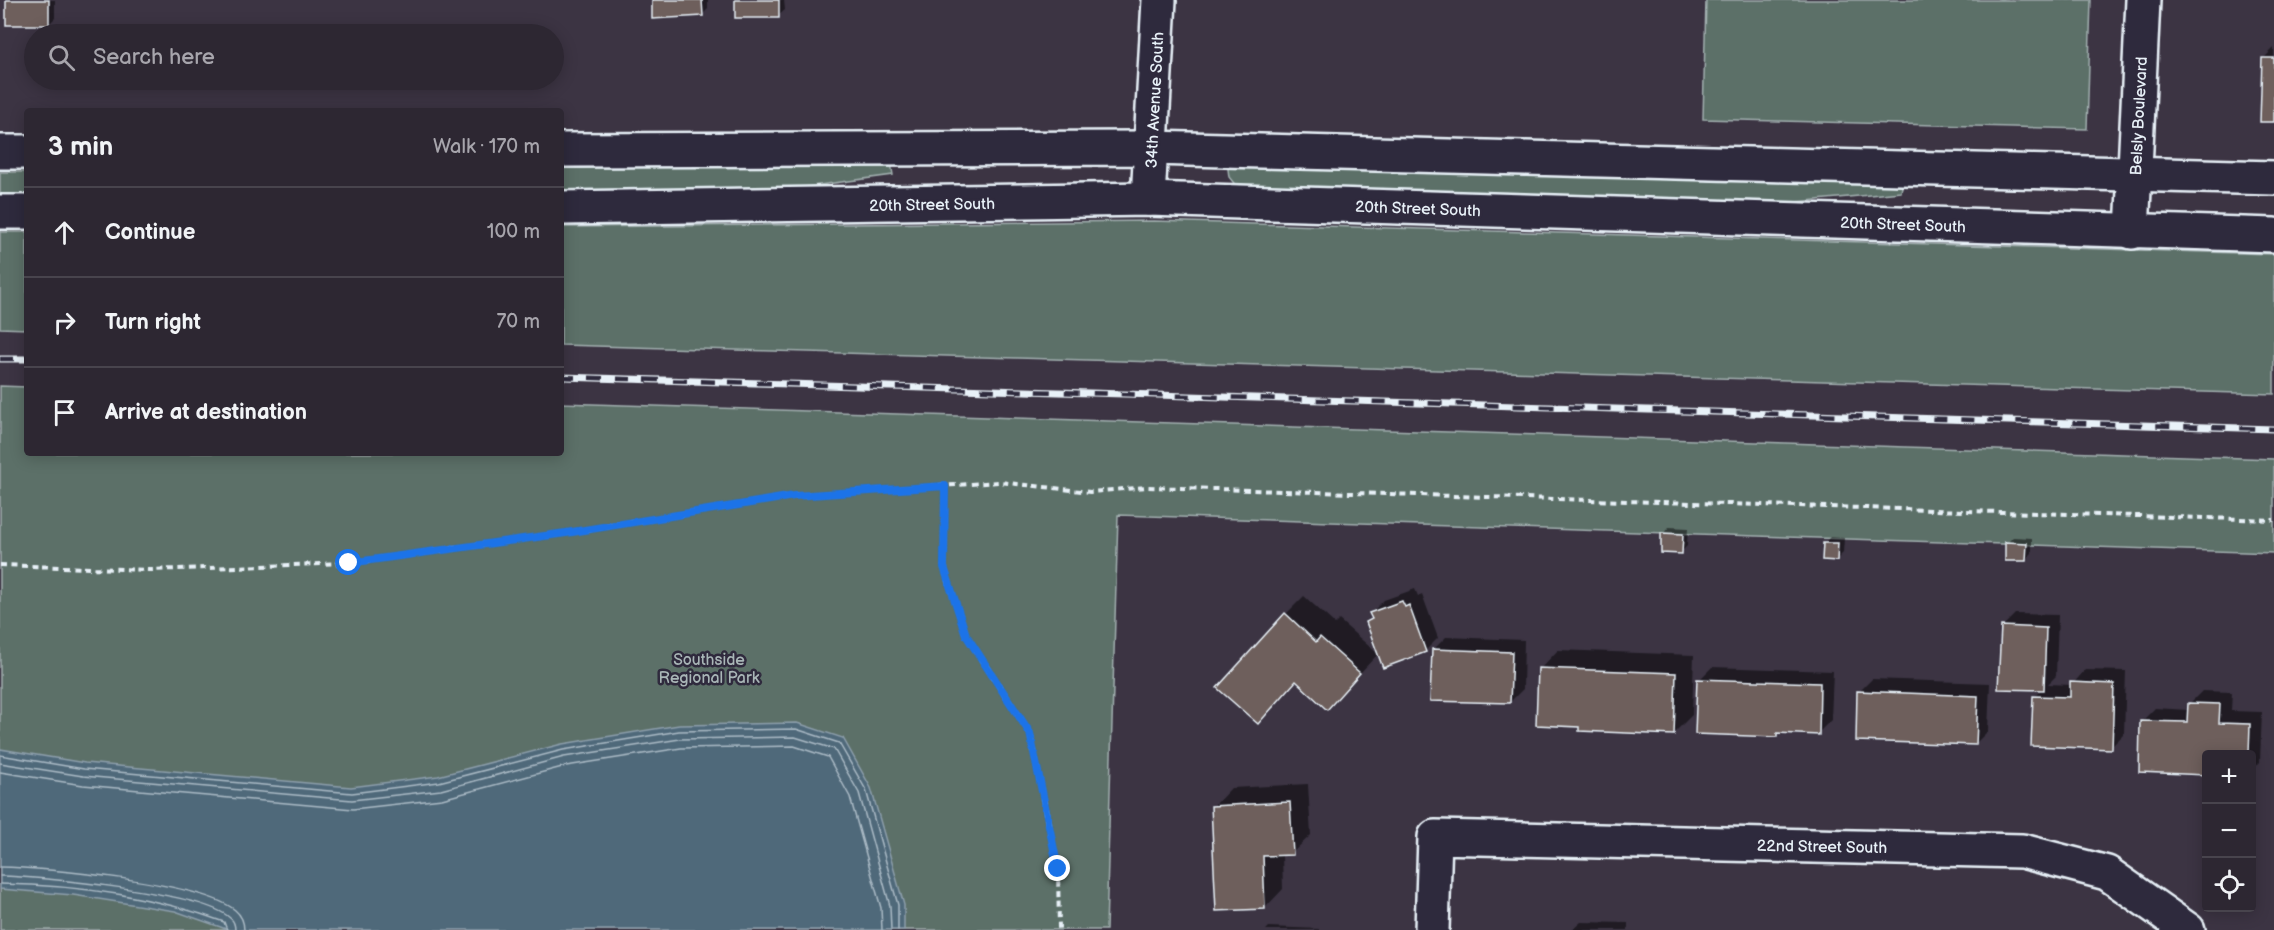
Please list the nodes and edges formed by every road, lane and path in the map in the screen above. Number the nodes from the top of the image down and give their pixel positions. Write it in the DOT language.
graph roads {
  1 [pos="1159,0"];
  2 [pos="2143,0"];
  3 [pos="1151,148"];
  4 [pos="564,150"];
  5 [pos="0,152"];
  6 [pos="24,152"];
  7 [pos="2135,174"];
  8 [pos="2274,178"];
  9 [pos="1148,199"];
  10 [pos="564,208"];
  11 [pos="24,212"];
  12 [pos="0,213"];
  13 [pos="2132,232"];
  14 [pos="2274,235"];
  15 [pos="945,486"];
  16 [pos="2274,520"];
  17 [pos="0,565"];
  18 [pos="1059,930"];
  19 [pos="1432,930"];
  20 [pos="2188,930"];
  1 -- 3 [label="street, 34th Avenue South"];
  2 -- 7 [label="street, Belsly Boulevard"];
  3 -- 4 [label="street"];
  3 -- 7 [label="street"];
  3 -- 9 [label="street, 34th Avenue South"];
  5 -- 6 [label="street"];
  7 -- 8 [label="street"];
  7 -- 13 [label="street, Belsly Boulevard"];
  9 -- 10 [label="street, 20th Street South"];
  9 -- 13 [label="street, 20th Street South"];
  11 -- 12 [label="street"];
  13 -- 14 [label="street, 20th Street South"];
  15 -- 16 [label="path"];
  15 -- 17 [label="path"];
  15 -- 18 [label="path"];
  19 -- 20 [label="street, 22nd Street South"];
}
